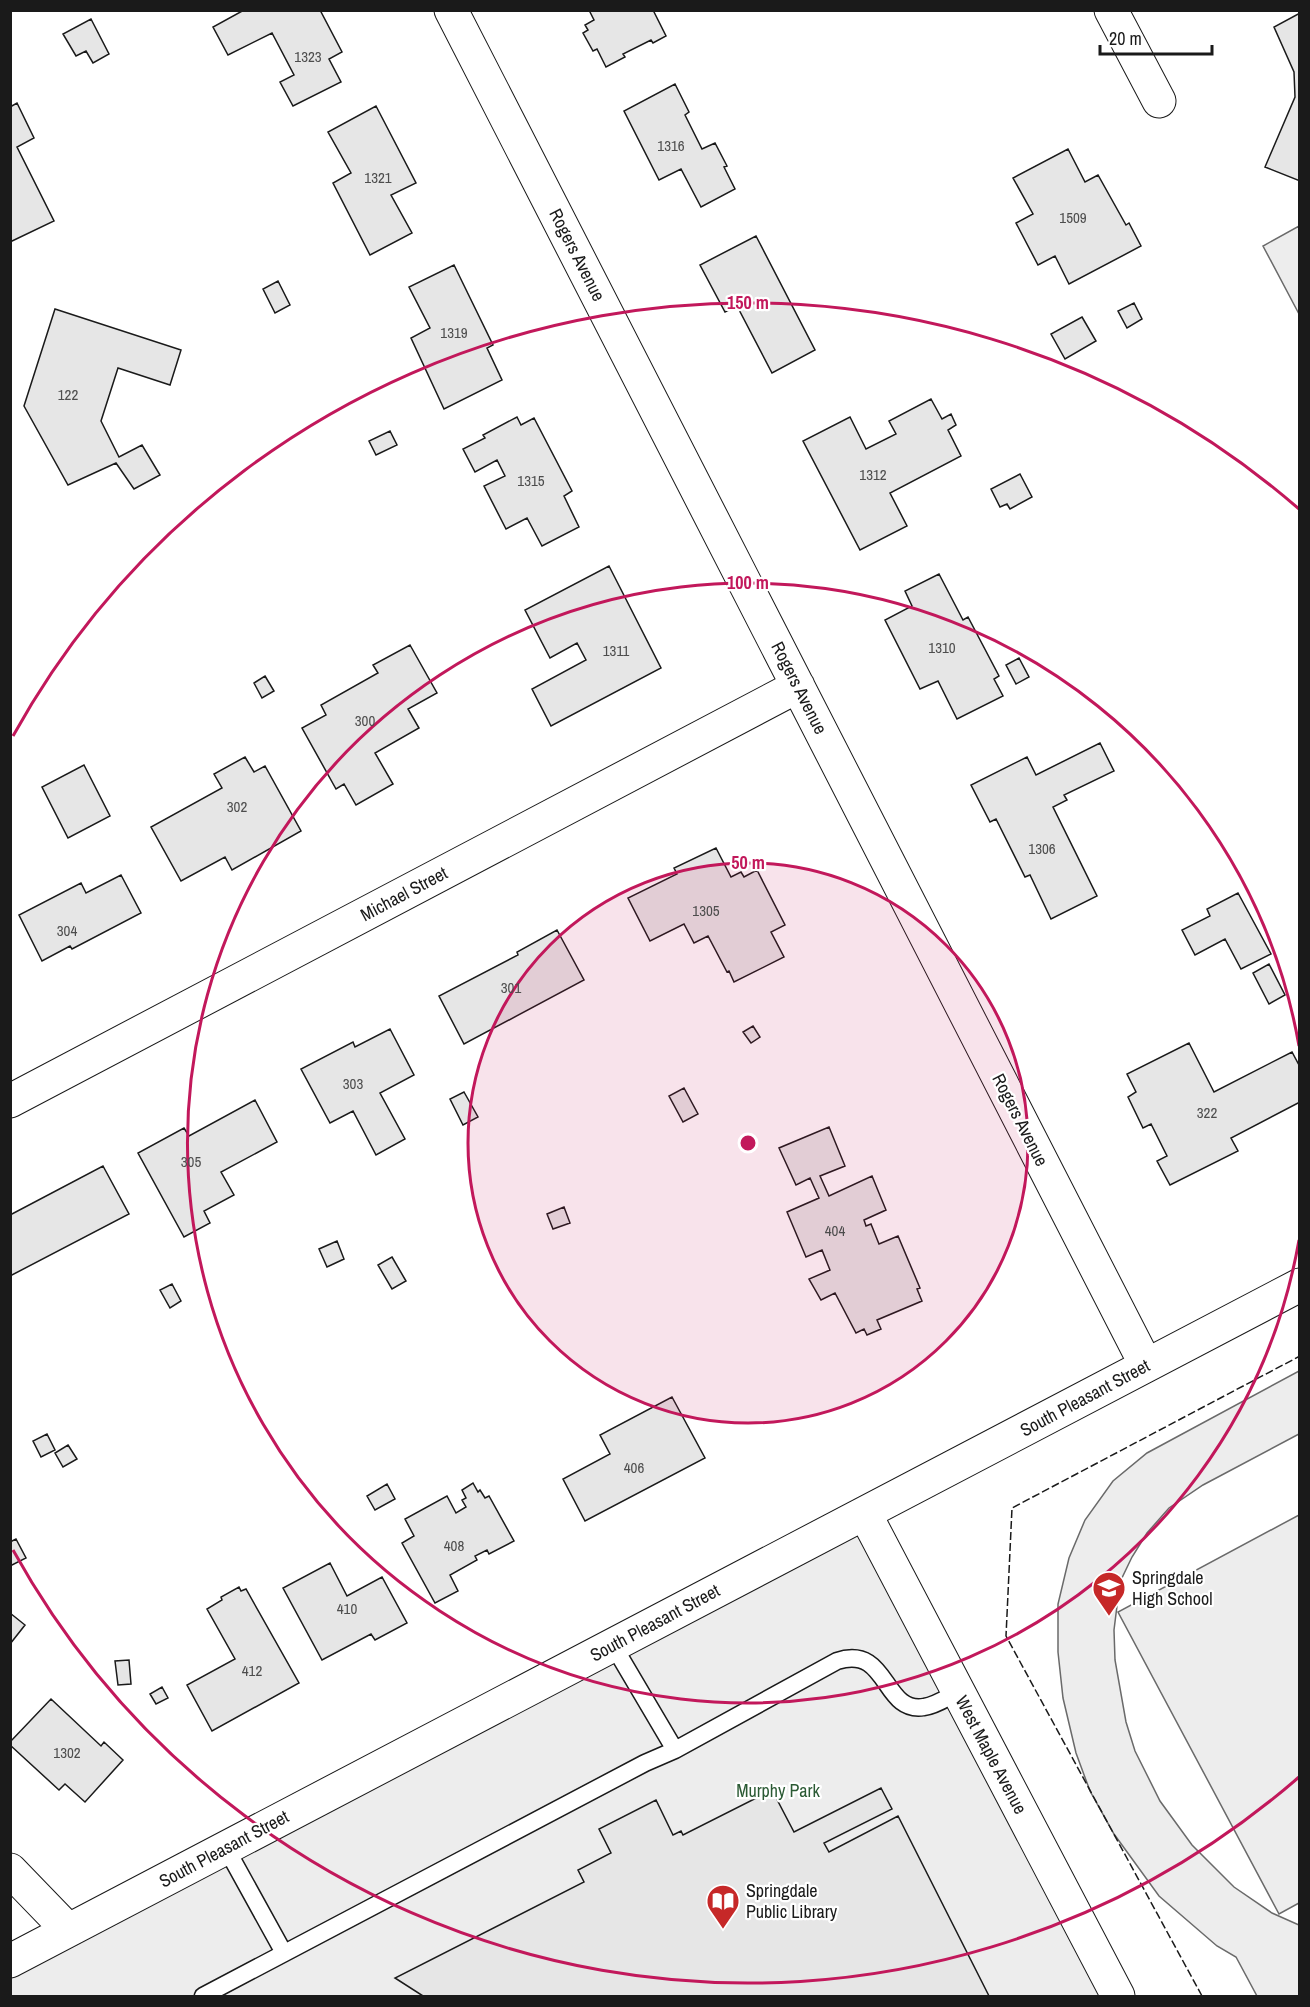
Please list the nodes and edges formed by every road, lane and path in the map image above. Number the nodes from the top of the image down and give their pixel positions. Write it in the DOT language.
graph roads {
  1 [pos="451,10"];
  2 [pos="1111,10"];
  3 [pos="1159,101"];
  4 [pos="798,686"];
  5 [pos="10,1101"];
  6 [pos="1299,1285"];
  7 [pos="1146,1365"];
  8 [pos="865,1514"];
  9 [pos="613,1646"];
  10 [pos="958,1692"];
  11 [pos="675,1750"];
  12 [pos="225,1848"];
  13 [pos="10,1870"];
  14 [pos="68,1930"];
  15 [pos="284,1953"];
  16 [pos="10,1961"];
  17 [pos="203,1996"];
  18 [pos="1118,1996"];
  1 -- 4 [label="street, Rogers Avenue"];
  2 -- 3 [label="street"];
  4 -- 5 [label="street, Michael Street"];
  4 -- 7 [label="street, Rogers Avenue"];
  6 -- 7 [label="street, South Pleasant Street"];
  7 -- 8 [label="street, South Pleasant Street"];
  8 -- 9 [label="street, South Pleasant Street"];
  8 -- 10 [label="street, West Maple Avenue"];
  9 -- 11 [label="lane"];
  9 -- 12 [label="street, South Pleasant Street"];
  10 -- 11 [label="lane"];
  10 -- 18 [label="street, West Maple Avenue"];
  11 -- 15 [label="lane"];
  12 -- 14 [label="street, South Pleasant Street"];
  12 -- 15 [label="lane"];
  13 -- 14 [label="street"];
  14 -- 16 [label="street, South Pleasant Street"];
  15 -- 17 [label="lane"];
}
